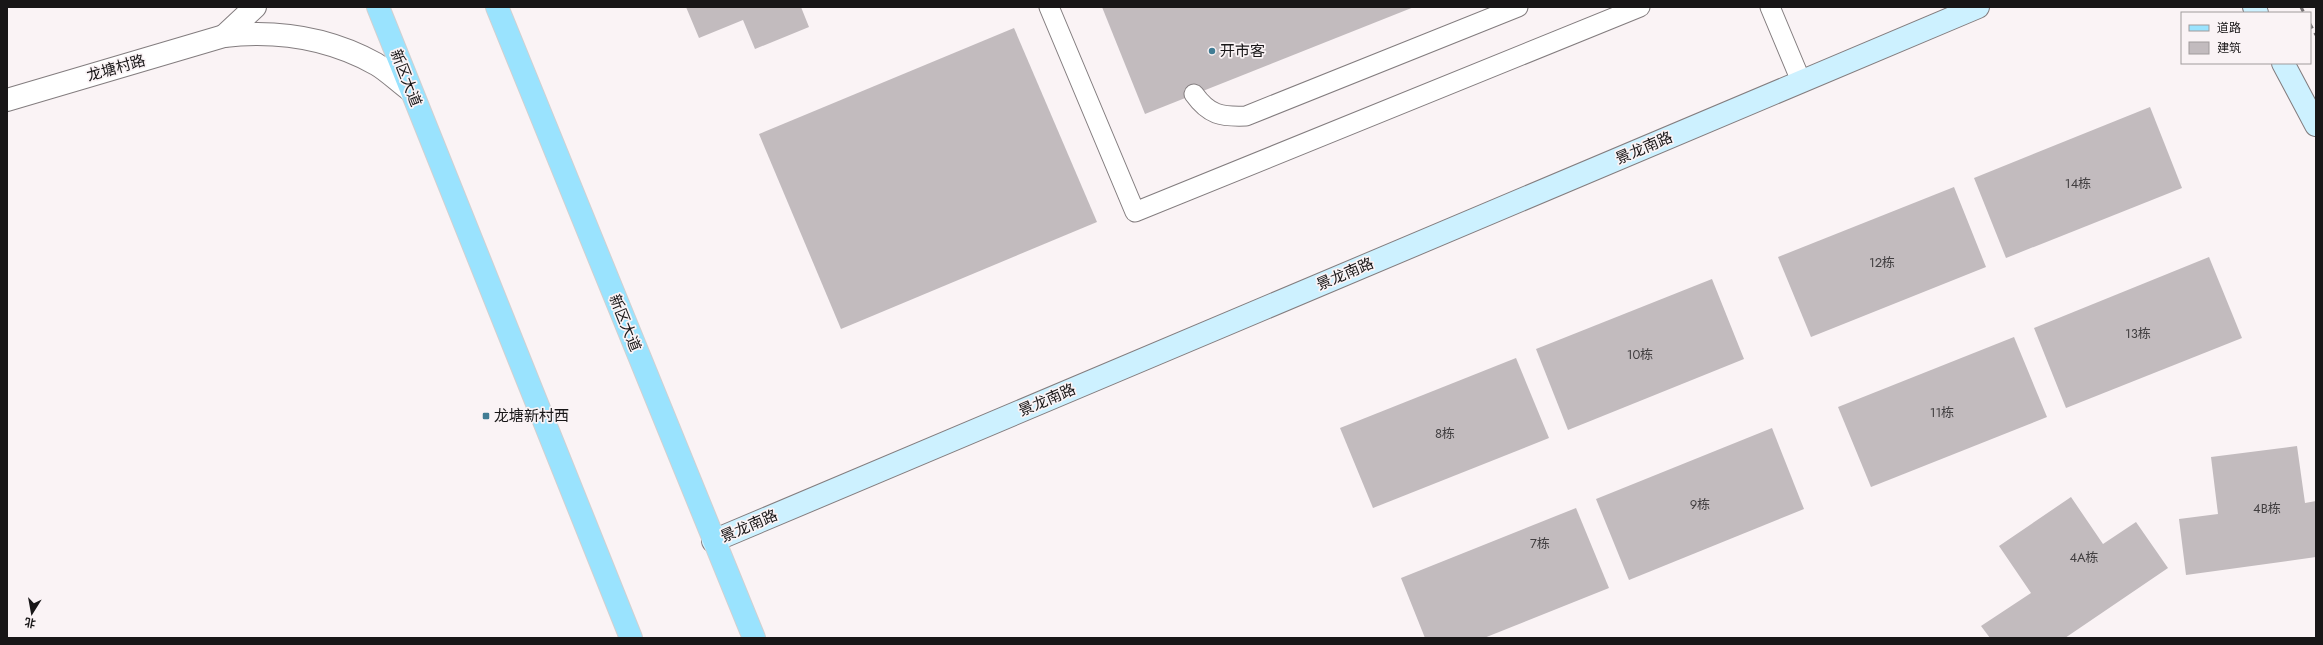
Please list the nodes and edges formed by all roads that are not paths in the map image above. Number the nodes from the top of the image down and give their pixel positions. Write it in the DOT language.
graph roads {
  1 [pos="255,7"];
  2 [pos="378,7"];
  3 [pos="497,7"];
  4 [pos="1049,7"];
  5 [pos="1518,7"];
  6 [pos="1640,7"];
  7 [pos="1770,7"];
  8 [pos="1978,7"];
  9 [pos="224,36"];
  10 [pos="2285,64"];
  11 [pos="1801,81"];
  12 [pos="410,90"];
  13 [pos="1194,94"];
  14 [pos="7,100"];
  15 [pos="2316,125"];
  16 [pos="713,541"];
  17 [pos="631,638"];
  18 [pos="754,638"];
  1 -- 9 [label="street, 龙塘村路"];
  2 -- 12 [label="main road, 新区大道"];
  3 -- 16 [label="main road, 新区大道"];
  4 -- 6 [label="lane"];
  5 -- 13 [label="lane"];
  7 -- 11 [label="lane"];
  8 -- 11 [label="street, 景龙南路"];
  9 -- 12 [label="street, 龙塘村路"];
  9 -- 14 [label="street, 龙塘村路"];
  10 -- 15 [label="street"];
  11 -- 16 [label="street, 景龙南路"];
  12 -- 17 [label="main road, 新区大道"];
  16 -- 18 [label="main road, 新区大道"];
}
